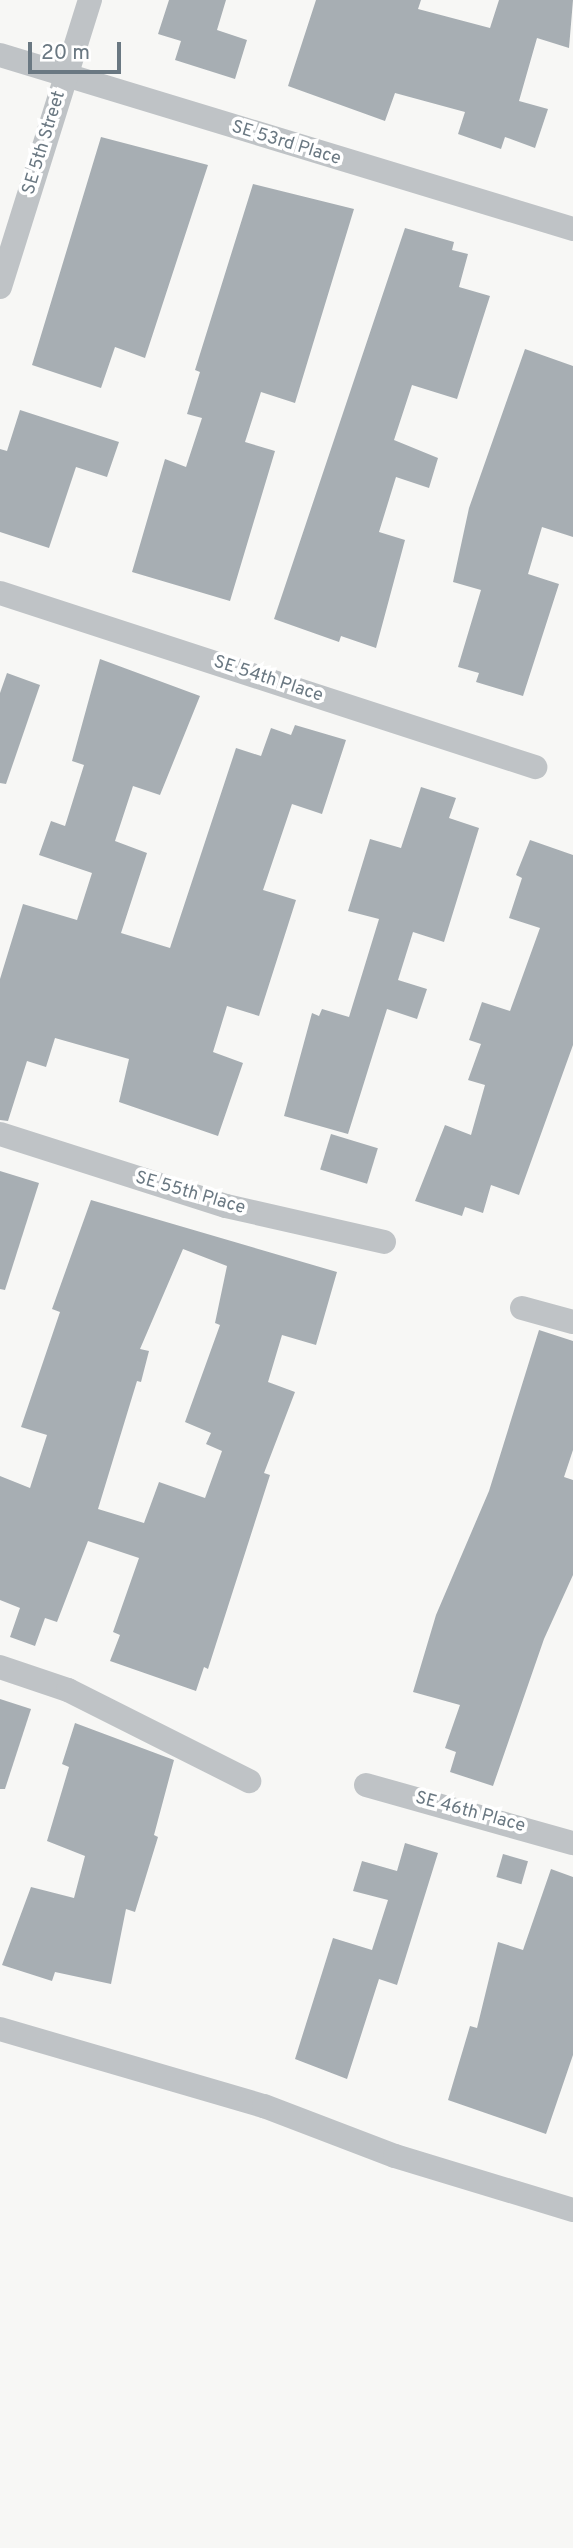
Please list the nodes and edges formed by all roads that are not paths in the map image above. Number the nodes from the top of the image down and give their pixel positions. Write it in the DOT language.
graph roads {
  1 [pos="90,0"];
  2 [pos="0,55"];
  3 [pos="66,77"];
  4 [pos="573,229"];
  5 [pos="0,287"];
  6 [pos="0,593"];
  7 [pos="535,767"];
  8 [pos="0,1134"];
  9 [pos="384,1242"];
  10 [pos="522,1308"];
  11 [pos="573,1322"];
  12 [pos="0,1667"];
  13 [pos="249,1782"];
  14 [pos="366,1785"];
  15 [pos="573,1843"];
  16 [pos="0,2029"];
  17 [pos="573,2210"];
  1 -- 3 [label="street, SE 5th Street"];
  2 -- 3 [label="street, SE 53rd Place"];
  3 -- 4 [label="street, SE 53rd Place"];
  3 -- 5 [label="street, SE 5th Street"];
  6 -- 7 [label="street, SE 54th Place"];
  8 -- 9 [label="street, SE 55th Place"];
  10 -- 11 [label="street"];
  12 -- 13 [label="street"];
  14 -- 15 [label="street, SE 46th Place"];
  16 -- 17 [label="street"];
}
